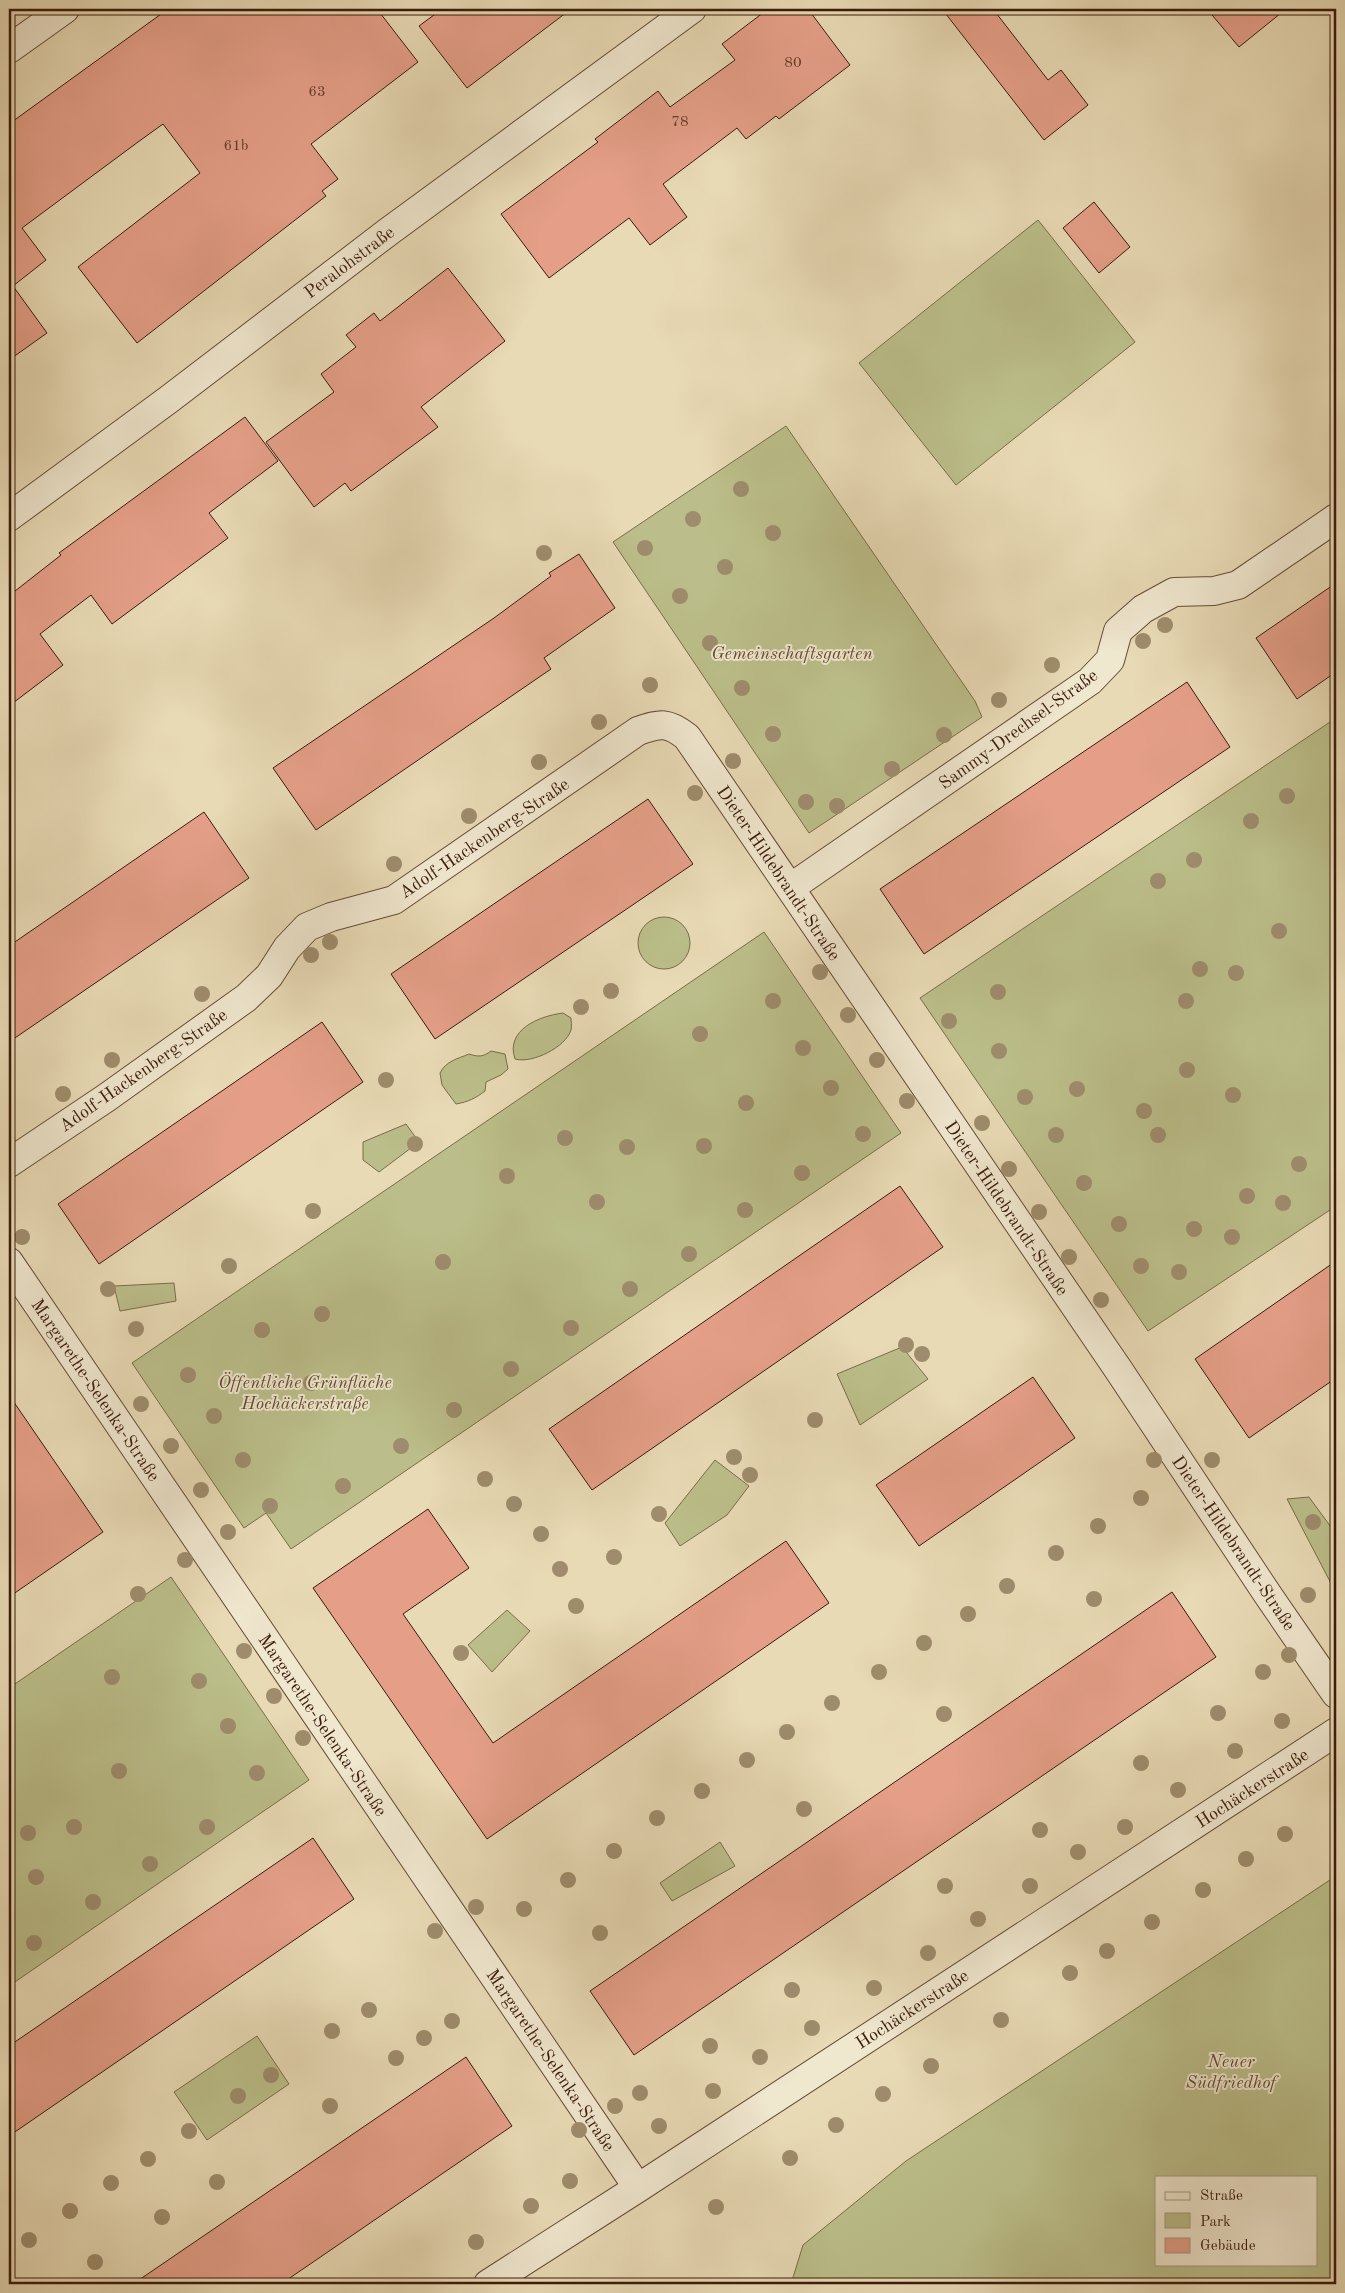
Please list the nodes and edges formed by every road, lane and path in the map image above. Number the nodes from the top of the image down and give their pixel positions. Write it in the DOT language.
graph roads {
  1 [pos="65,9"];
  2 [pos="692,9"];
  3 [pos="9,49"];
  4 [pos="9,517"];
  5 [pos="1336,518"];
  6 [pos="673,726"];
  7 [pos="790,888"];
  8 [pos="9,1163"];
  9 [pos="9,1262"];
  10 [pos="1336,1694"];
  11 [pos="1336,1732"];
  12 [pos="638,2188"];
  13 [pos="488,2284"];
  1 -- 3 [label="street"];
  2 -- 4 [label="street, Peralohstraße"];
  5 -- 7 [label="street, Sammy-Drechsel-Straße"];
  6 -- 7 [label="street, Dieter-Hildebrandt-Straße"];
  6 -- 8 [label="street, Adolf-Hackenberg-Straße"];
  7 -- 10 [label="street, Dieter-Hildebrandt-Straße"];
  9 -- 12 [label="street, Margarethe-Selenka-Straße"];
  11 -- 12 [label="street, Hochäckerstraße"];
  12 -- 13 [label="street, Hochäckerstraße"];
}
